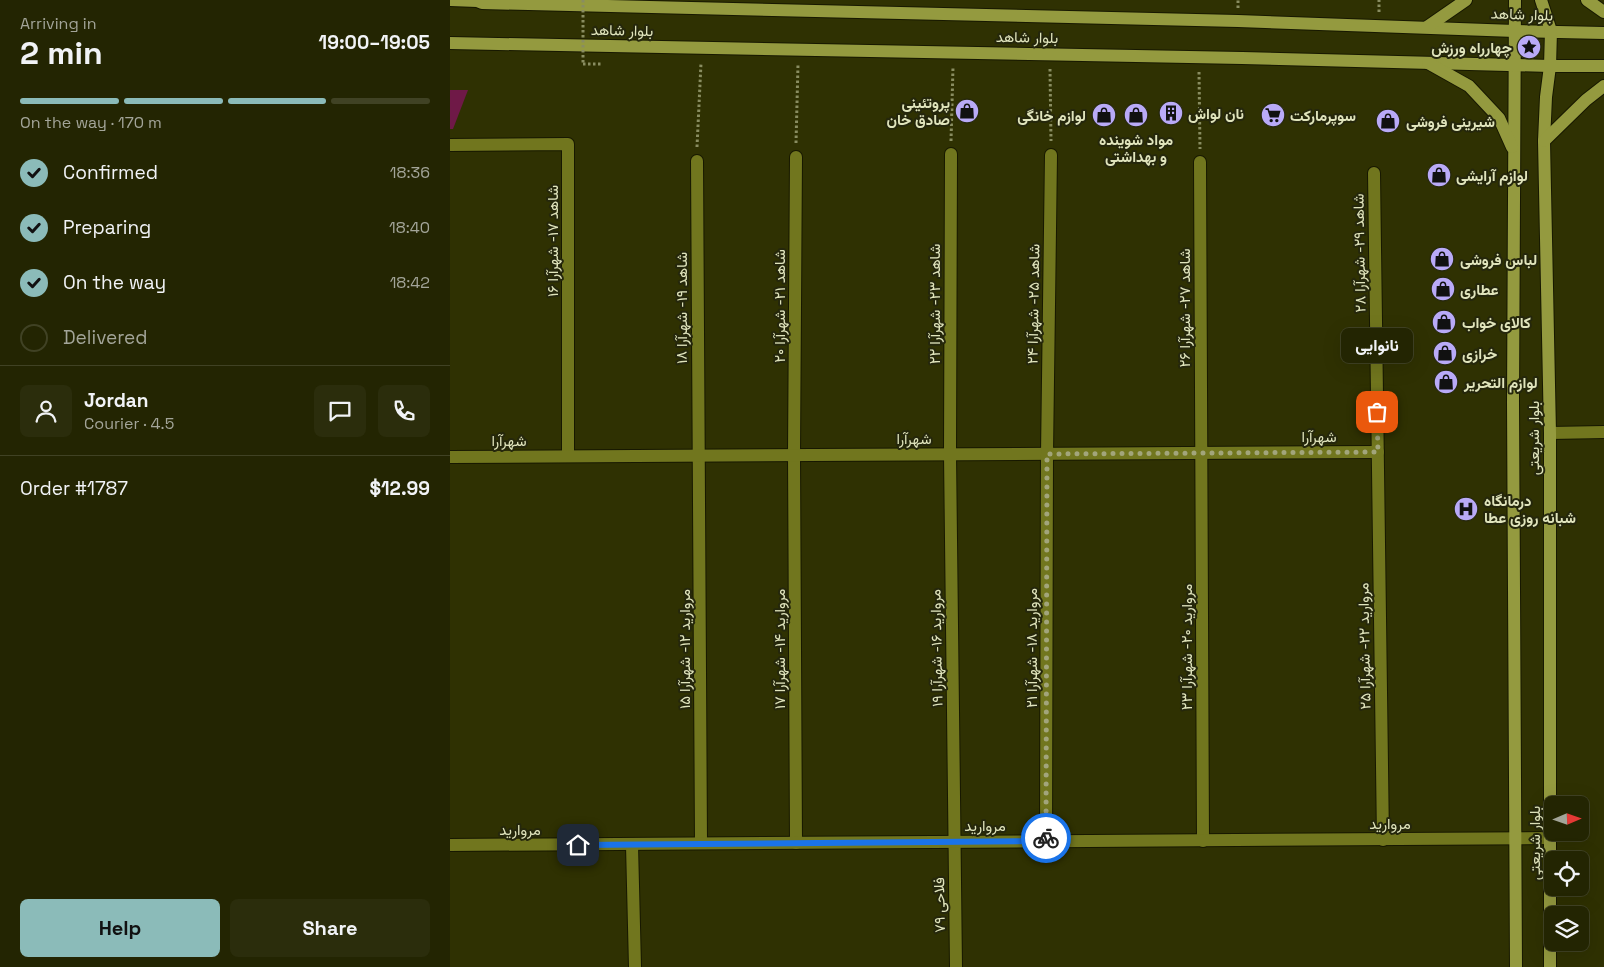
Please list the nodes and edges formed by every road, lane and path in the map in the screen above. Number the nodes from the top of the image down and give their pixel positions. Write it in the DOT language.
graph roads {
  1 [pos="450,0"];
  2 [pos="476,0"];
  3 [pos="583,0"];
  4 [pos="1466,0"];
  5 [pos="1516,0"];
  6 [pos="1541,0"];
  7 [pos="1587,0"];
  8 [pos="1604,12"];
  9 [pos="1428,27"];
  10 [pos="1515,31"];
  11 [pos="1551,32"];
  12 [pos="1604,33"];
  13 [pos="450,43"];
  14 [pos="702,47"];
  15 [pos="798,48"];
  16 [pos="954,52"];
  17 [pos="1050,54"];
  18 [pos="1199,57"];
  19 [pos="1426,62"];
  20 [pos="602,64"];
  21 [pos="1515,65"];
  22 [pos="1550,66"];
  23 [pos="1604,66"];
  24 [pos="1604,86"];
  25 [pos="1544,142"];
  26 [pos="450,145"];
  27 [pos="1514,153"];
  28 [pos="950,154"];
  29 [pos="1051,155"];
  30 [pos="796,156"];
  31 [pos="697,160"];
  32 [pos="1200,162"];
  33 [pos="1374,173"];
  34 [pos="1604,432"];
  35 [pos="1550,433"];
  36 [pos="1378,452"];
  37 [pos="1201,453"];
  38 [pos="950,454"];
  39 [pos="1047,454"];
  40 [pos="794,455"];
  41 [pos="568,456"];
  42 [pos="699,456"];
  43 [pos="450,457"];
  44 [pos="1550,796"];
  45 [pos="1544,838"];
  46 [pos="1515,839"];
  47 [pos="1383,840"];
  48 [pos="1046,841"];
  49 [pos="1203,841"];
  50 [pos="1550,841"];
  51 [pos="954,842"];
  52 [pos="701,843"];
  53 [pos="796,843"];
  54 [pos="450,845"];
  55 [pos="632,845"];
  56 [pos="635,967"];
  57 [pos="956,967"];
  58 [pos="1516,967"];
  59 [pos="1550,967"];
  1 -- 2 [label="main road, بلوار شاهد"];
  2 -- 9 [label="main road, بلوار شاهد"];
  3 -- 20 [label="path, bridge"];
  4 -- 9 [label="main road"];
  5 -- 10 [label="main road, بلوار شریعتی"];
  6 -- 11 [label="main road, بلوار شریعتی"];
  7 -- 8 [label="main road"];
  9 -- 10 [label="main road, بلوار شاهد"];
  10 -- 11 [label="main road, بلوار شاهد"];
  10 -- 21 [label="main road, بلوار شریعتی"];
  11 -- 12 [label="main road, بلوار شاهد"];
  11 -- 22 [label="main road, بلوار شریعتی"];
  13 -- 14 [label="main road, بلوار شاهد"];
  14 -- 15 [label="main road, بلوار شاهد"];
  14 -- 31 [label="path"];
  15 -- 16 [label="main road, بلوار شاهد"];
  15 -- 30 [label="path"];
  16 -- 17 [label="main road, بلوار شاهد"];
  16 -- 28 [label="path"];
  17 -- 18 [label="main road, بلوار شاهد"];
  17 -- 29 [label="path"];
  18 -- 19 [label="main road, بلوار شاهد"];
  18 -- 32 [label="path"];
  19 -- 21 [label="main road, بلوار شاهد"];
  19 -- 27 [label="main road"];
  21 -- 22 [label="main road, بلوار شاهد"];
  21 -- 27 [label="main road, بلوار شریعتی"];
  22 -- 23 [label="main road, بلوار شاهد"];
  22 -- 25 [label="main road, بلوار شریعتی"];
  24 -- 25 [label="main road"];
  25 -- 35 [label="main road, بلوار شریعتی"];
  26 -- 41 [label="street, شاهد ۱۷- شهرآرا ۱۶"];
  27 -- 46 [label="main road, بلوار شریعتی"];
  28 -- 38 [label="street, شاهد ۲۳- شهرآرا ۲۲"];
  29 -- 39 [label="street, شاهد ۲۵- شهرآرا ۲۴"];
  30 -- 40 [label="street, شاهد ۲۱- شهرآرا ۲۰"];
  31 -- 42 [label="street, شاهد ۱۹- شهرآرا ۱۸"];
  32 -- 37 [label="street, شاهد ۲۷- شهرآرا ۲۶"];
  33 -- 36 [label="street, شاهد ۲۹- شهرآرا ۲۸"];
  34 -- 35 [label="street"];
  35 -- 44 [label="main road, بلوار شریعتی"];
  36 -- 37 [label="street, شهرآرا"];
  36 -- 47 [label="street, مروارید ۲۲- شهرآرا ۲۵"];
  37 -- 39 [label="street, شهرآرا"];
  37 -- 49 [label="street, مروارید ۲۰- شهرآرا ۲۳"];
  38 -- 39 [label="street, شهرآرا"];
  38 -- 40 [label="street, شهرآرا"];
  38 -- 51 [label="street, مروارید ۱۶- شهرآرا ۱۹"];
  39 -- 48 [label="street, مروارید ۱۸- شهرآرا ۲۱"];
  40 -- 42 [label="street, شهرآرا"];
  40 -- 53 [label="street, مروارید ۱۴- شهرآرا ۱۷"];
  41 -- 42 [label="street, شهرآرا"];
  41 -- 43 [label="street, شهرآرا"];
  42 -- 52 [label="street, مروارید ۱۲- شهرآرا ۱۵"];
  45 -- 46 [label="street, مروارید"];
  46 -- 47 [label="street, مروارید"];
  46 -- 58 [label="main road, بلوار شریعتی"];
  47 -- 49 [label="street, مروارید"];
  48 -- 49 [label="street, مروارید"];
  48 -- 51 [label="street, مروارید"];
  50 -- 59 [label="main road, بلوار شریعتی"];
  51 -- 53 [label="street, مروارید"];
  51 -- 57 [label="street, فلاحی ۷۹"];
  52 -- 53 [label="street, مروارید"];
  52 -- 55 [label="street, مروارید"];
  54 -- 55 [label="street, مروارید"];
  55 -- 56 [label="street"];
}
